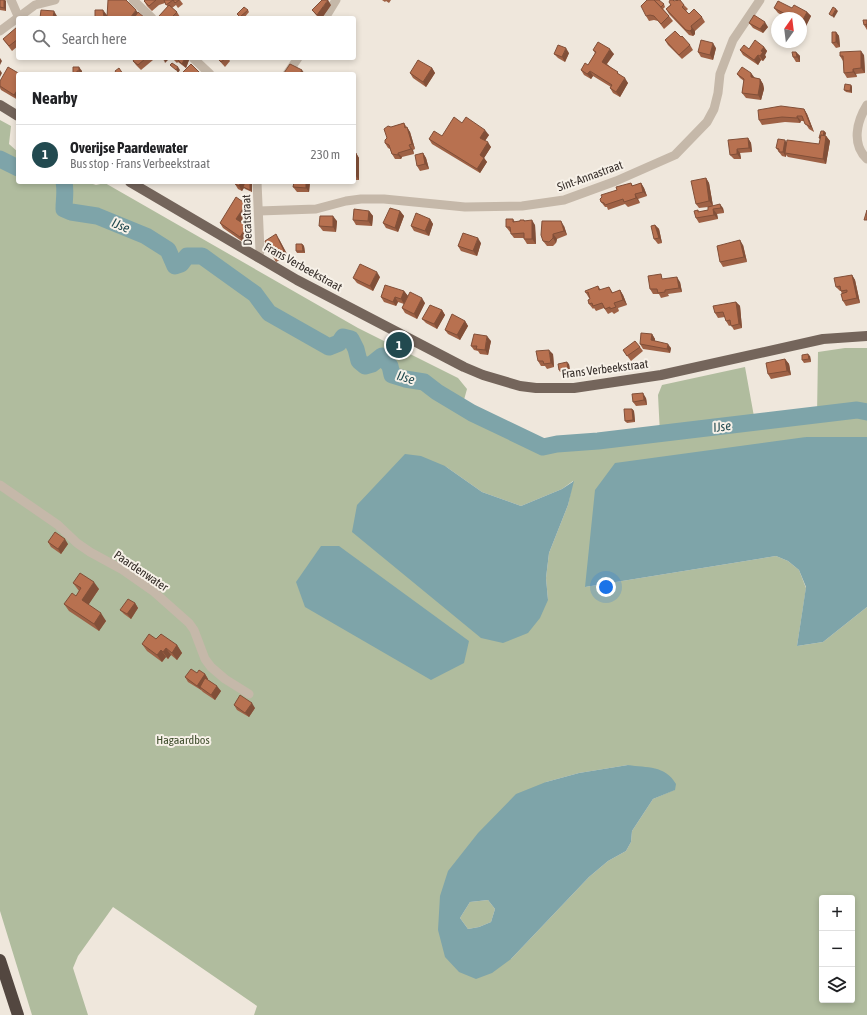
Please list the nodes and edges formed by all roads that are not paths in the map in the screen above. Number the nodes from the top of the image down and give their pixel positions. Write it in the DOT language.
graph roads {
  1 [pos="11,0"];
  2 [pos="55,0"];
  3 [pos="133,0"];
  4 [pos="336,0"];
  5 [pos="760,0"];
  6 [pos="18,16"];
  7 [pos="150,16"];
  8 [pos="325,16"];
  9 [pos="16,18"];
  10 [pos="0,31"];
  11 [pos="196,60"];
  12 [pos="297,60"];
  13 [pos="208,72"];
  14 [pos="288,72"];
  15 [pos="0,105"];
  16 [pos="867,105"];
  17 [pos="16,115"];
  18 [pos="867,159"];
  19 [pos="133,184"];
  20 [pos="257,184"];
  21 [pos="259,211"];
  22 [pos="258,258"];
  23 [pos="867,336"];
  24 [pos="0,486"];
  25 [pos="249,694"];
  26 [pos="0,960"];
  27 [pos="18,1015"];
  1 -- 6 [label="street"];
  2 -- 6 [label="street"];
  3 -- 7 [label="street"];
  4 -- 8 [label="street"];
  5 -- 21 [label="street, Sint-Annastraat"];
  9 -- 10 [label="street"];
  11 -- 13 [label="street"];
  12 -- 14 [label="street"];
  15 -- 17 [label="main road"];
  16 -- 18 [label="street"];
  19 -- 22 [label="main road, Frans Verbeekstraat"];
  20 -- 21 [label="street, Decatstraat"];
  21 -- 22 [label="street, Decatstraat"];
  22 -- 23 [label="main road, Frans Verbeekstraat"];
  24 -- 25 [label="street, Paardenwater"];
  26 -- 27 [label="highway"];
}
